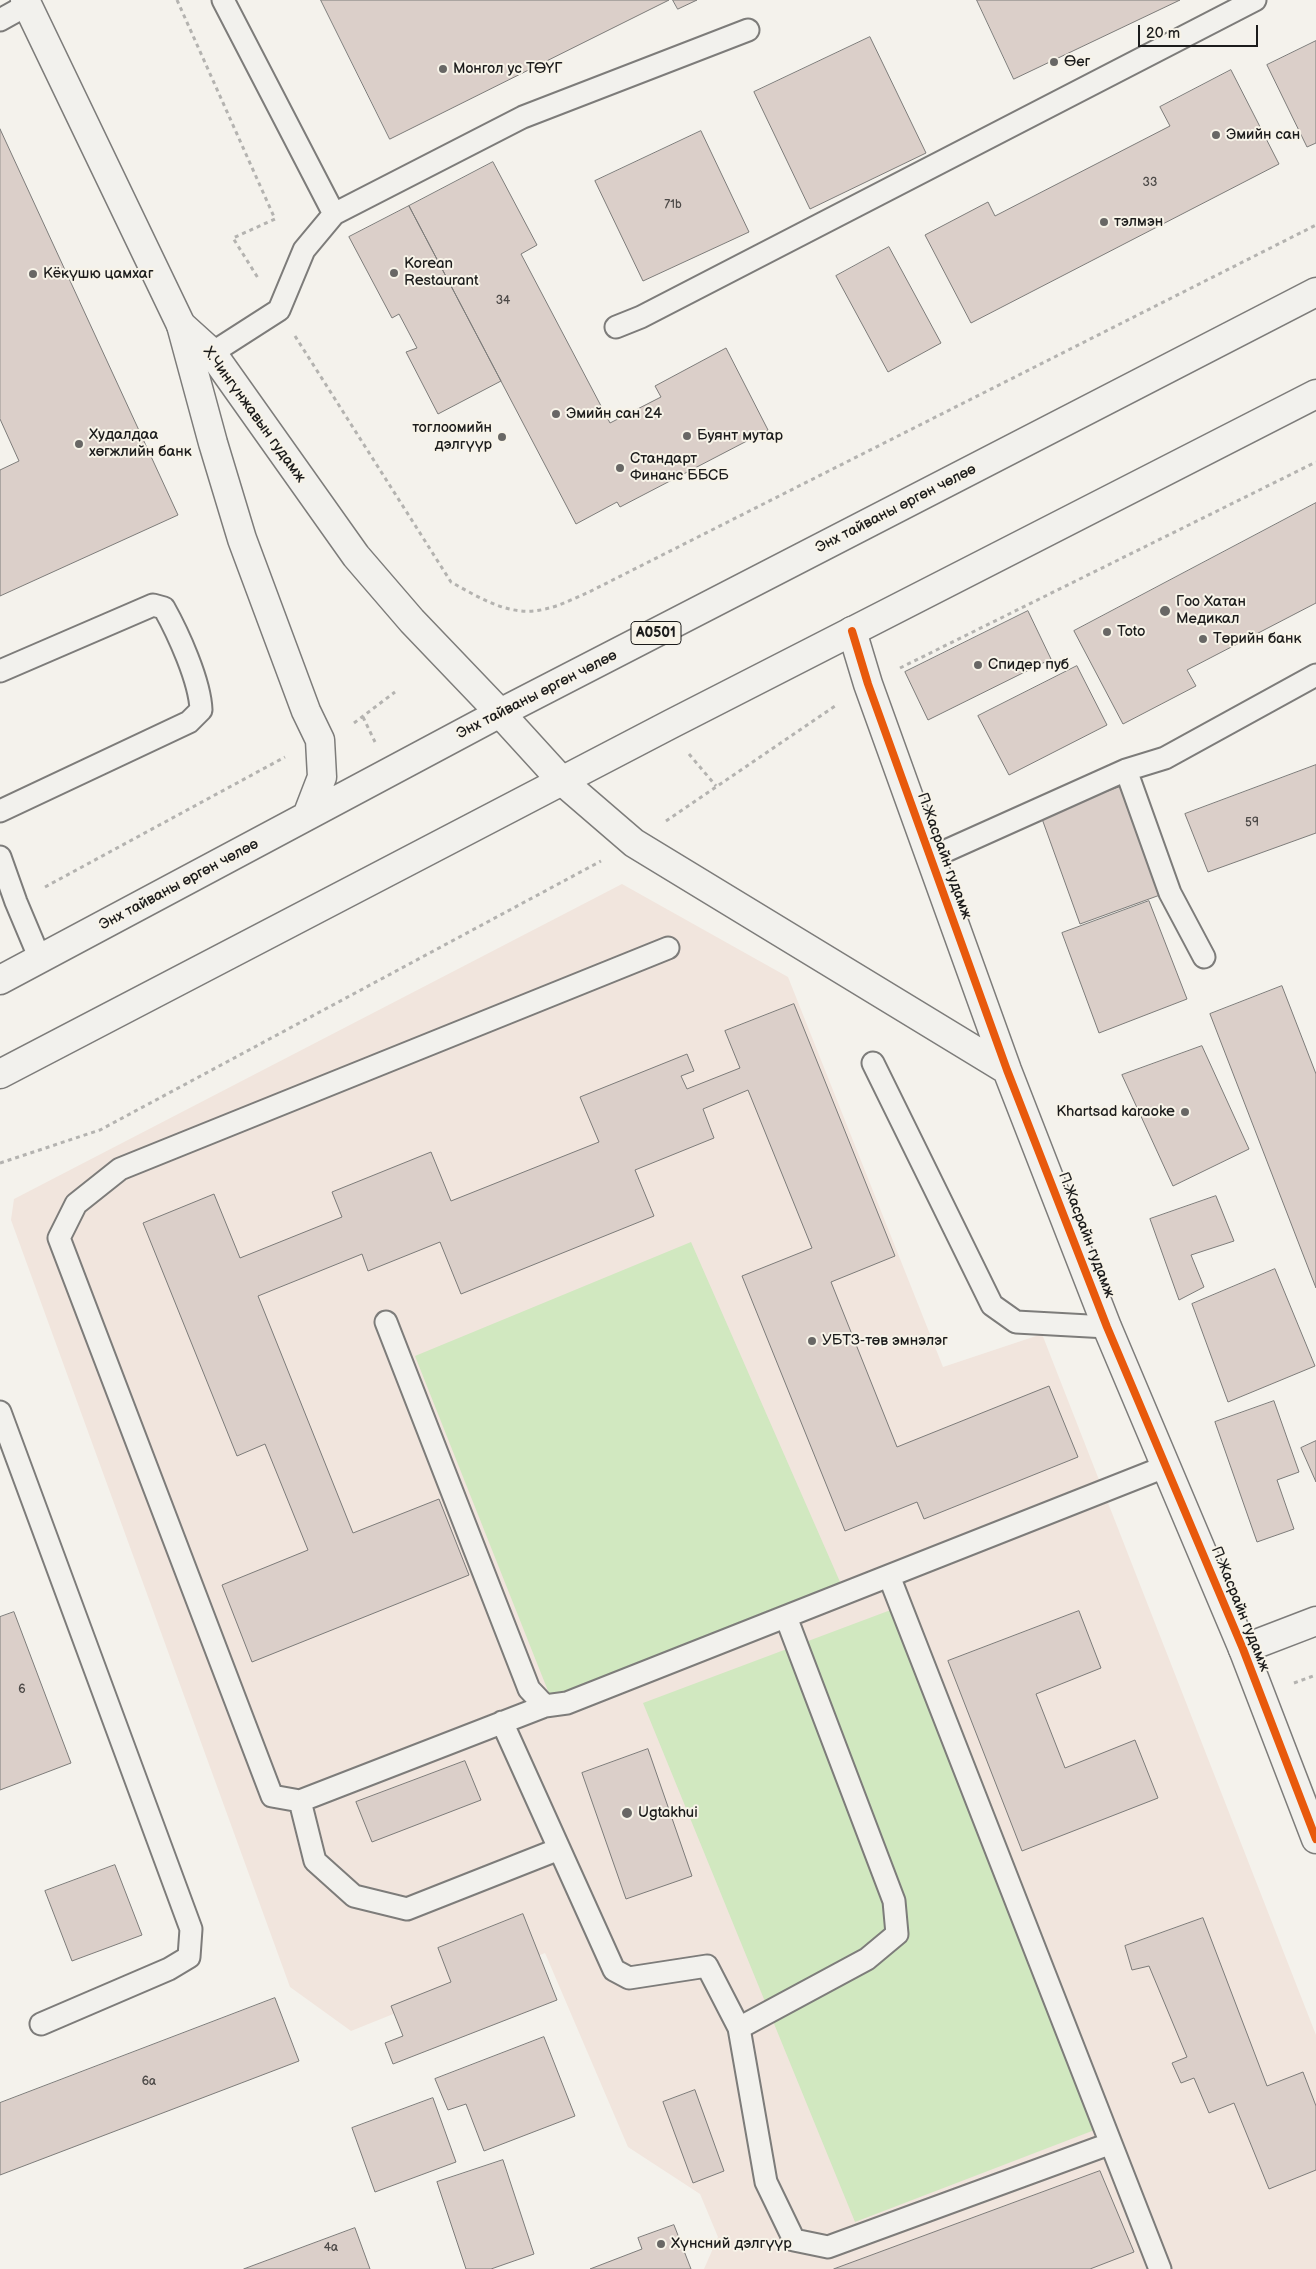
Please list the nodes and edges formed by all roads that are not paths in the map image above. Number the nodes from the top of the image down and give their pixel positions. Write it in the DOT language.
graph roads {
  1 [pos="223,0"];
  2 [pos="1255,0"];
  3 [pos="26,3"];
  4 [pos="0,20"];
  5 [pos="748,30"];
  6 [pos="334,214"];
  7 [pos="1316,292"];
  8 [pos="181,325"];
  9 [pos="616,327"];
  10 [pos="212,353"];
  11 [pos="1316,394"];
  12 [pos="852,631"];
  13 [pos="0,671"];
  14 [pos="1316,676"];
  15 [pos="500,713"];
  16 [pos="1126,770"];
  17 [pos="562,781"];
  18 [pos="0,812"];
  19 [pos="307,816"];
  20 [pos="0,857"];
  21 [pos="930,858"];
  22 [pos="668,948"];
  23 [pos="1204,957"];
  24 [pos="40,959"];
  25 [pos="0,980"];
  26 [pos="873,1063"];
  27 [pos="1007,1070"];
  28 [pos="0,1074"];
  29 [pos="386,1322"];
  30 [pos="1107,1327"];
  31 [pos="0,1412"];
  32 [pos="1167,1466"];
  33 [pos="889,1576"];
  34 [pos="786,1617"];
  35 [pos="1316,1621"];
  36 [pos="1243,1649"];
  37 [pos="545,1706"];
  38 [pos="502,1722"];
  39 [pos="300,1801"];
  40 [pos="1316,1840"];
  41 [pos="559,1849"];
  42 [pos="41,2024"];
  43 [pos="739,2028"];
  44 [pos="1109,2144"];
  45 [pos="1160,2269"];
  1 -- 6 [label="lane"];
  2 -- 9 [label="lane"];
  3 -- 4 [label="lane"];
  3 -- 8 [label="main road, Х.Чингүнжавын гудамж"];
  5 -- 6 [label="lane"];
  6 -- 10 [label="lane"];
  7 -- 15 [label="main road, Энх тайваны өргөн чөлөө / A0501"];
  8 -- 10 [label="main road, Х.Чингүнжавын гудамж"];
  8 -- 19 [label="main road"];
  10 -- 15 [label="main road, Х.Чингүнжавын гудамж"];
  11 -- 12 [label="main road"];
  12 -- 17 [label="main road"];
  12 -- 21 [label="main road, П.Жасрайн гудамж"];
  13 -- 18 [label="lane"];
  14 -- 16 [label="lane"];
  15 -- 17 [label="main road, Х.Чингүнжавын гудамж"];
  15 -- 19 [label="main road, Энх тайваны өргөн чөлөө / A0501"];
  16 -- 21 [label="lane"];
  16 -- 23 [label="lane"];
  17 -- 27 [label="main road"];
  17 -- 28 [label="main road"];
  19 -- 24 [label="main road, Энх тайваны өргөн чөлөө / A0501"];
  20 -- 24 [label="lane"];
  21 -- 27 [label="main road, П.Жасрайн гудамж"];
  22 -- 39 [label="lane"];
  24 -- 25 [label="main road, Энх тайваны өргөн чөлөө / A0501"];
  26 -- 30 [label="lane"];
  27 -- 30 [label="main road, П.Жасрайн гудамж"];
  29 -- 37 [label="lane"];
  30 -- 32 [label="main road, П.Жасрайн гудамж"];
  31 -- 42 [label="lane"];
  32 -- 33 [label="lane"];
  32 -- 36 [label="main road, П.Жасрайн гудамж"];
  33 -- 34 [label="lane"];
  33 -- 44 [label="lane"];
  34 -- 37 [label="lane"];
  34 -- 43 [label="lane"];
  35 -- 36 [label="main road"];
  36 -- 40 [label="main road, П.Жасрайн гудамж"];
  37 -- 38 [label="lane"];
  38 -- 39 [label="lane"];
  38 -- 41 [label="lane"];
  39 -- 41 [label="lane"];
  41 -- 43 [label="lane"];
  43 -- 44 [label="lane"];
  44 -- 45 [label="lane"];
}
